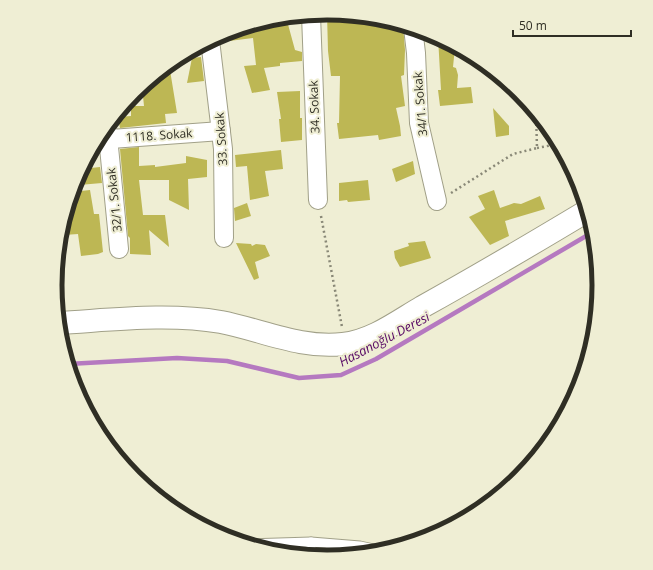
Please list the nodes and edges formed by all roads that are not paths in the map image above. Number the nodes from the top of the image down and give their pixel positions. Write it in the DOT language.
graph roads {
  1 [pos="311,21"];
  2 [pos="414,35"];
  3 [pos="211,46"];
  4 [pos="221,131"];
  5 [pos="108,135"];
  6 [pos="105,140"];
  7 [pos="318,200"];
  8 [pos="437,201"];
  9 [pos="581,214"];
  10 [pos="224,238"];
  11 [pos="119,249"];
  12 [pos="64,323"];
  13 [pos="312,542"];
  14 [pos="268,543"];
  15 [pos="366,547"];
  16 [pos="311,549"];
  1 -- 7 [label="street, 34. Sokak"];
  2 -- 8 [label="street, 34/1. Sokak"];
  3 -- 4 [label="street, 33. Sokak"];
  4 -- 5 [label="street, 1118. Sokak"];
  4 -- 10 [label="street, 33. Sokak"];
  6 -- 11 [label="street, 32/1. Sokak"];
  9 -- 12 [label="street"];
  13 -- 14 [label="lane"];
  13 -- 15 [label="lane"];
  13 -- 16 [label="lane"];
}
